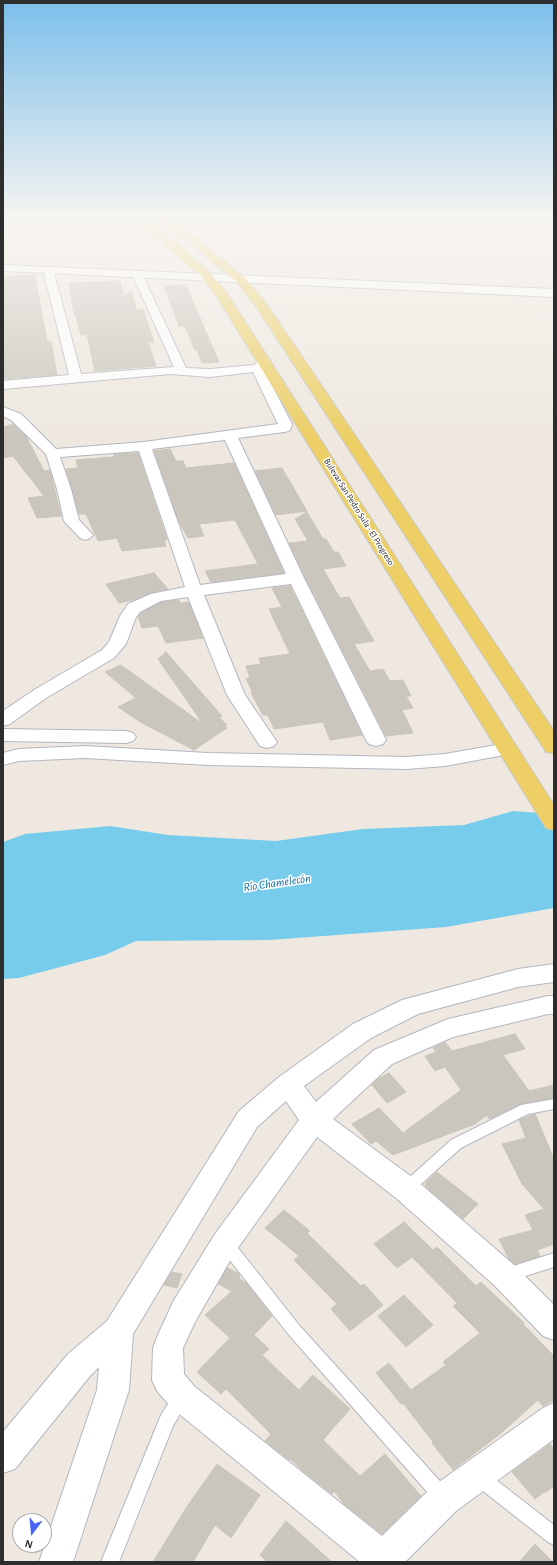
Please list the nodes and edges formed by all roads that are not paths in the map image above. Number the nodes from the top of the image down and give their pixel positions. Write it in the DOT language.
graph roads {
  1 [pos="54,292"];
  2 [pos="145,292"];
  3 [pos="220,292"];
  4 [pos="251,292"];
  5 [pos="532,292"];
  6 [pos="554,293"];
  7 [pos="261,365"];
  8 [pos="182,371"];
  9 [pos="76,379"];
  10 [pos="3,385"];
  11 [pos="3,411"];
  12 [pos="229,434"];
  13 [pos="144,446"];
  14 [pos="52,452"];
  15 [pos="86,535"];
  16 [pos="296,578"];
  17 [pos="194,591"];
  18 [pos="3,720"];
  19 [pos="3,735"];
  20 [pos="126,737"];
  21 [pos="376,740"];
  22 [pos="267,742"];
  23 [pos="554,747"];
  24 [pos="514,758"];
  25 [pos="3,759"];
  26 [pos="554,824"];
  27 [pos="554,973"];
  28 [pos="554,1005"];
  29 [pos="288,1084"];
  30 [pos="554,1104"];
  31 [pos="314,1120"];
  32 [pos="406,1189"];
  33 [pos="225,1243"];
  34 [pos="554,1260"];
  35 [pos="504,1275"];
  36 [pos="554,1326"];
  37 [pos="118,1331"];
  38 [pos="183,1397"];
  39 [pos="554,1419"];
  40 [pos="3,1457"];
  41 [pos="477,1476"];
  42 [pos="444,1499"];
  43 [pos="554,1536"];
  44 [pos="385,1560"];
  45 [pos="56,1562"];
  46 [pos="110,1562"];
  1 -- 9 [label="street"];
  2 -- 8 [label="street"];
  3 -- 7 [label="main road, Bulevar San Pedro Sula - El Progreso"];
  4 -- 23 [label="main road"];
  5 -- 6 [label="street"];
  7 -- 8 [label="street"];
  7 -- 12 [label="street"];
  7 -- 24 [label="main road, Bulevar San Pedro Sula - El Progreso"];
  8 -- 9 [label="street"];
  9 -- 10 [label="street"];
  11 -- 14 [label="street"];
  12 -- 13 [label="street"];
  12 -- 16 [label="street"];
  13 -- 14 [label="street"];
  13 -- 17 [label="street"];
  14 -- 15 [label="street"];
  16 -- 17 [label="street"];
  16 -- 21 [label="street"];
  17 -- 18 [label="street"];
  17 -- 22 [label="street"];
  19 -- 20 [label="street"];
  24 -- 25 [label="street"];
  24 -- 26 [label="main road, Bulevar San Pedro Sula - El Progreso"];
  27 -- 29 [label="street"];
  28 -- 31 [label="street"];
  29 -- 31 [label="street"];
  29 -- 37 [label="street"];
  30 -- 32 [label="lane"];
  31 -- 32 [label="street"];
  31 -- 33 [label="street"];
  32 -- 35 [label="street"];
  33 -- 38 [label="street"];
  33 -- 42 [label="lane"];
  34 -- 35 [label="lane"];
  35 -- 36 [label="street"];
  37 -- 40 [label="street"];
  37 -- 45 [label="street"];
  38 -- 44 [label="street"];
  38 -- 46 [label="lane"];
  39 -- 41 [label="street"];
  41 -- 42 [label="street"];
  41 -- 43 [label="lane"];
  42 -- 44 [label="street"];
}
